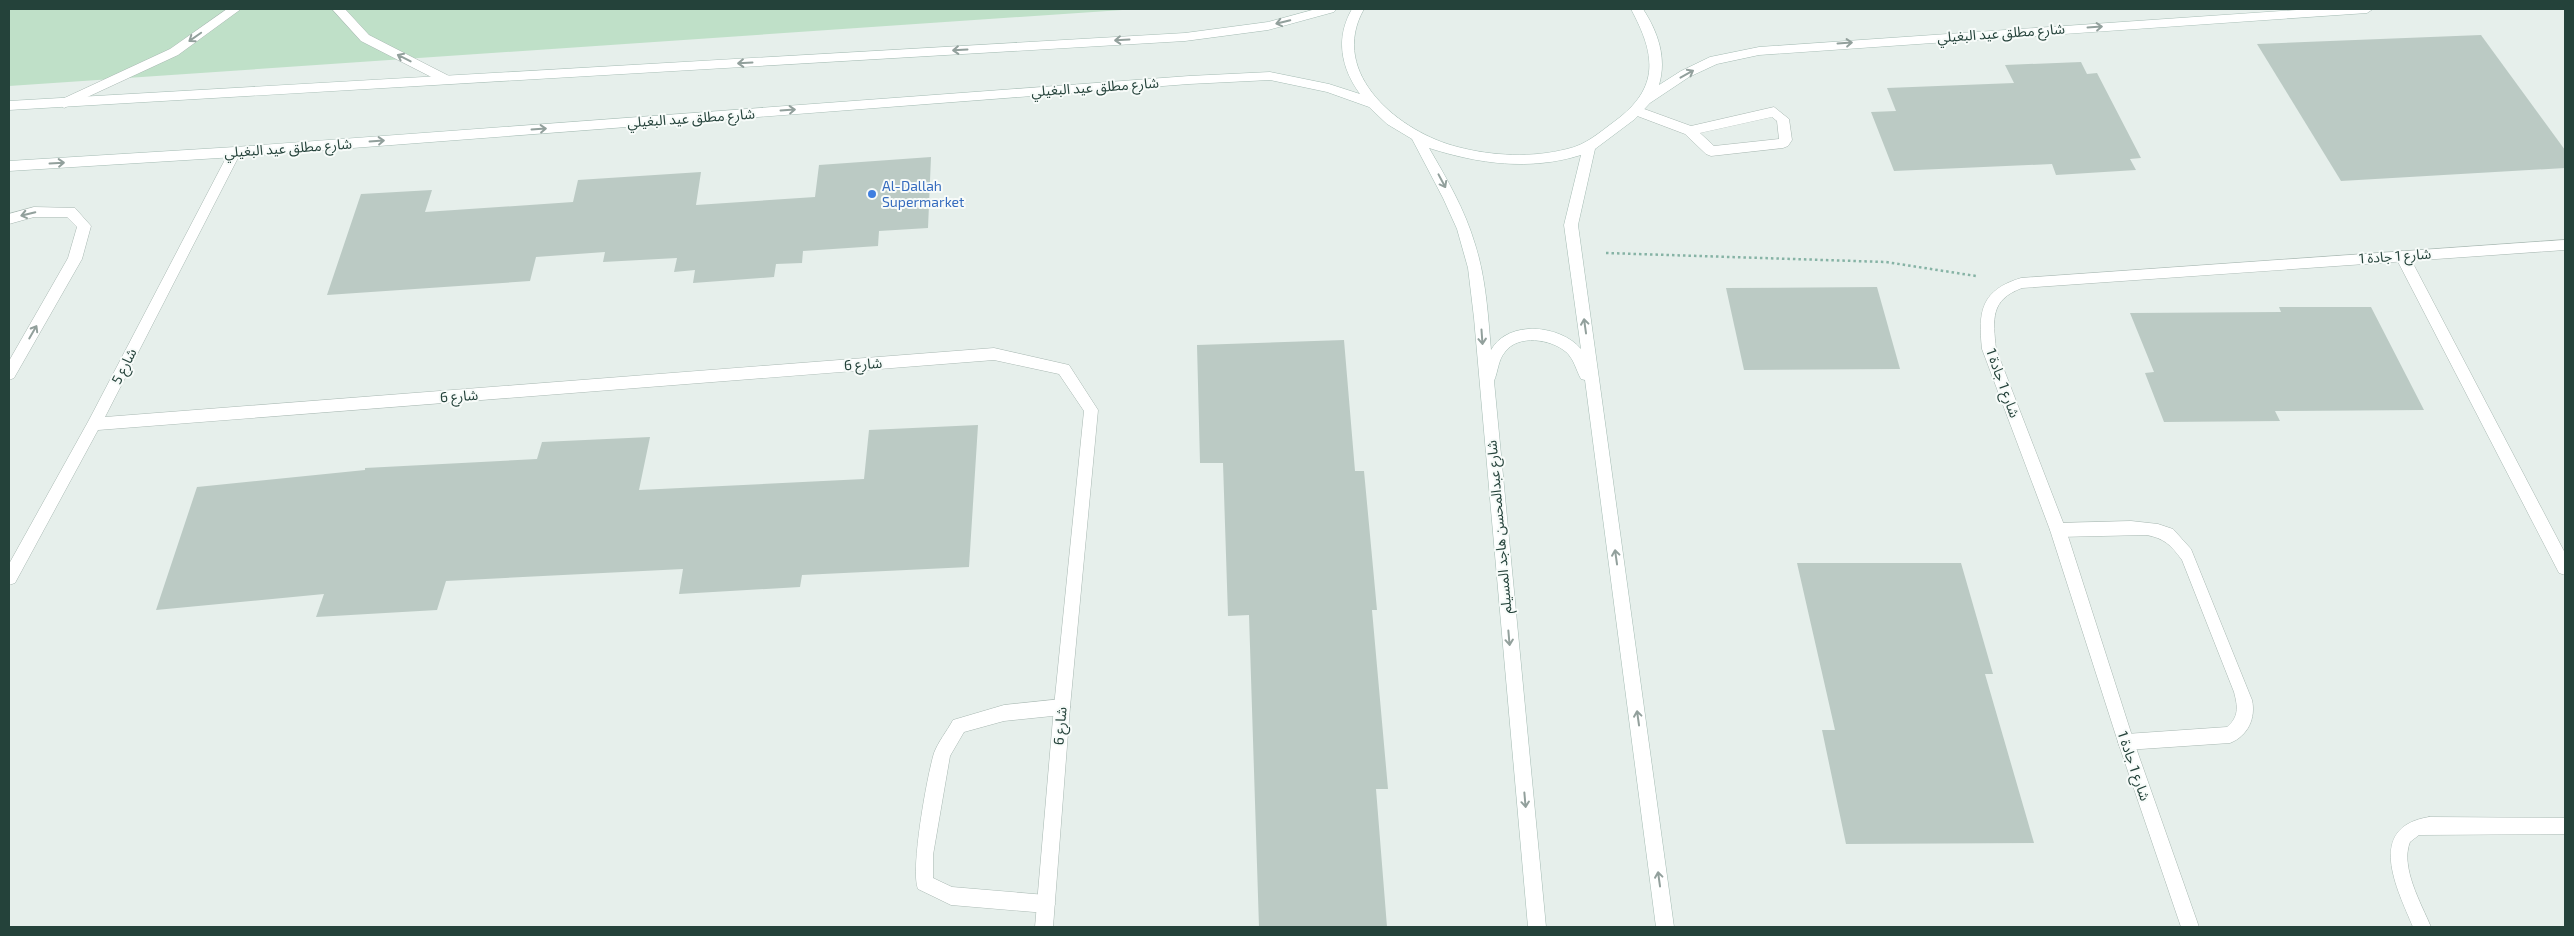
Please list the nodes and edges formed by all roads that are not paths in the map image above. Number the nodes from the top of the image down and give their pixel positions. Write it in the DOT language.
graph roads {
  1 [pos="235,9"];
  2 [pos="338,9"];
  3 [pos="1330,9"];
  4 [pos="1358,9"];
  5 [pos="1637,9"];
  6 [pos="2367,9"];
  7 [pos="447,80"];
  8 [pos="1646,100"];
  9 [pos="64,103"];
  10 [pos="1371,103"];
  11 [pos="9,106"];
  12 [pos="1636,111"];
  13 [pos="1690,131"];
  14 [pos="1418,139"];
  15 [pos="1589,146"];
  16 [pos="235,152"];
  17 [pos="9,166"];
  18 [pos="9,219"];
  19 [pos="2565,245"];
  20 [pos="2402,256"];
  21 [pos="9,374"];
  22 [pos="1486,388"];
  23 [pos="1596,400"];
  24 [pos="94,424"];
  25 [pos="2058,530"];
  26 [pos="2565,568"];
  27 [pos="9,578"];
  28 [pos="1062,707"];
  29 [pos="2126,742"];
  30 [pos="2565,826"];
  31 [pos="1046,904"];
  32 [pos="1044,927"];
  33 [pos="1537,927"];
  34 [pos="1665,927"];
  35 [pos="2190,927"];
  36 [pos="2422,927"];
  1 -- 9 [label="street, one-way"];
  7 -- 2 [label="street, one-way"];
  3 -- 7 [label="street, one-way"];
  4 -- 10 [label="street"];
  5 -- 8 [label="street"];
  8 -- 6 [label="street, شارع مطلق عيد البغيلي, one-way"];
  7 -- 9 [label="street"];
  8 -- 12 [label="street"];
  9 -- 11 [label="street"];
  10 -- 14 [label="street"];
  16 -- 10 [label="street, شارع مطلق عيد البغيلي, one-way"];
  12 -- 13 [label="street"];
  12 -- 15 [label="street"];
  13 -- 13 [label="street"];
  14 -- 15 [label="street"];
  14 -- 22 [label="street, شارع عبدالمحسن هاجد المسيلم, one-way"];
  23 -- 15 [label="street, one-way"];
  17 -- 16 [label="street, شارع مطلق عيد البغيلي, one-way"];
  16 -- 24 [label="street, شارع 5"];
  21 -- 18 [label="street, one-way"];
  19 -- 20 [label="street, شارع 1 جادة 1"];
  20 -- 25 [label="street, شارع 1 جادة 1"];
  20 -- 26 [label="street"];
  22 -- 23 [label="street"];
  22 -- 33 [label="street, شارع عبدالمحسن هاجد المسيلم, one-way"];
  34 -- 23 [label="street, one-way"];
  24 -- 27 [label="street, شارع 5"];
  24 -- 28 [label="street, شارع 6"];
  25 -- 29 [label="street, شارع 1 جادة 1"];
  25 -- 29 [label="street"];
  28 -- 31 [label="street, شارع 6"];
  28 -- 31 [label="street"];
  29 -- 35 [label="street, شارع 1 جادة 1"];
  30 -- 36 [label="street"];
  31 -- 32 [label="street, شارع 6"];
}
